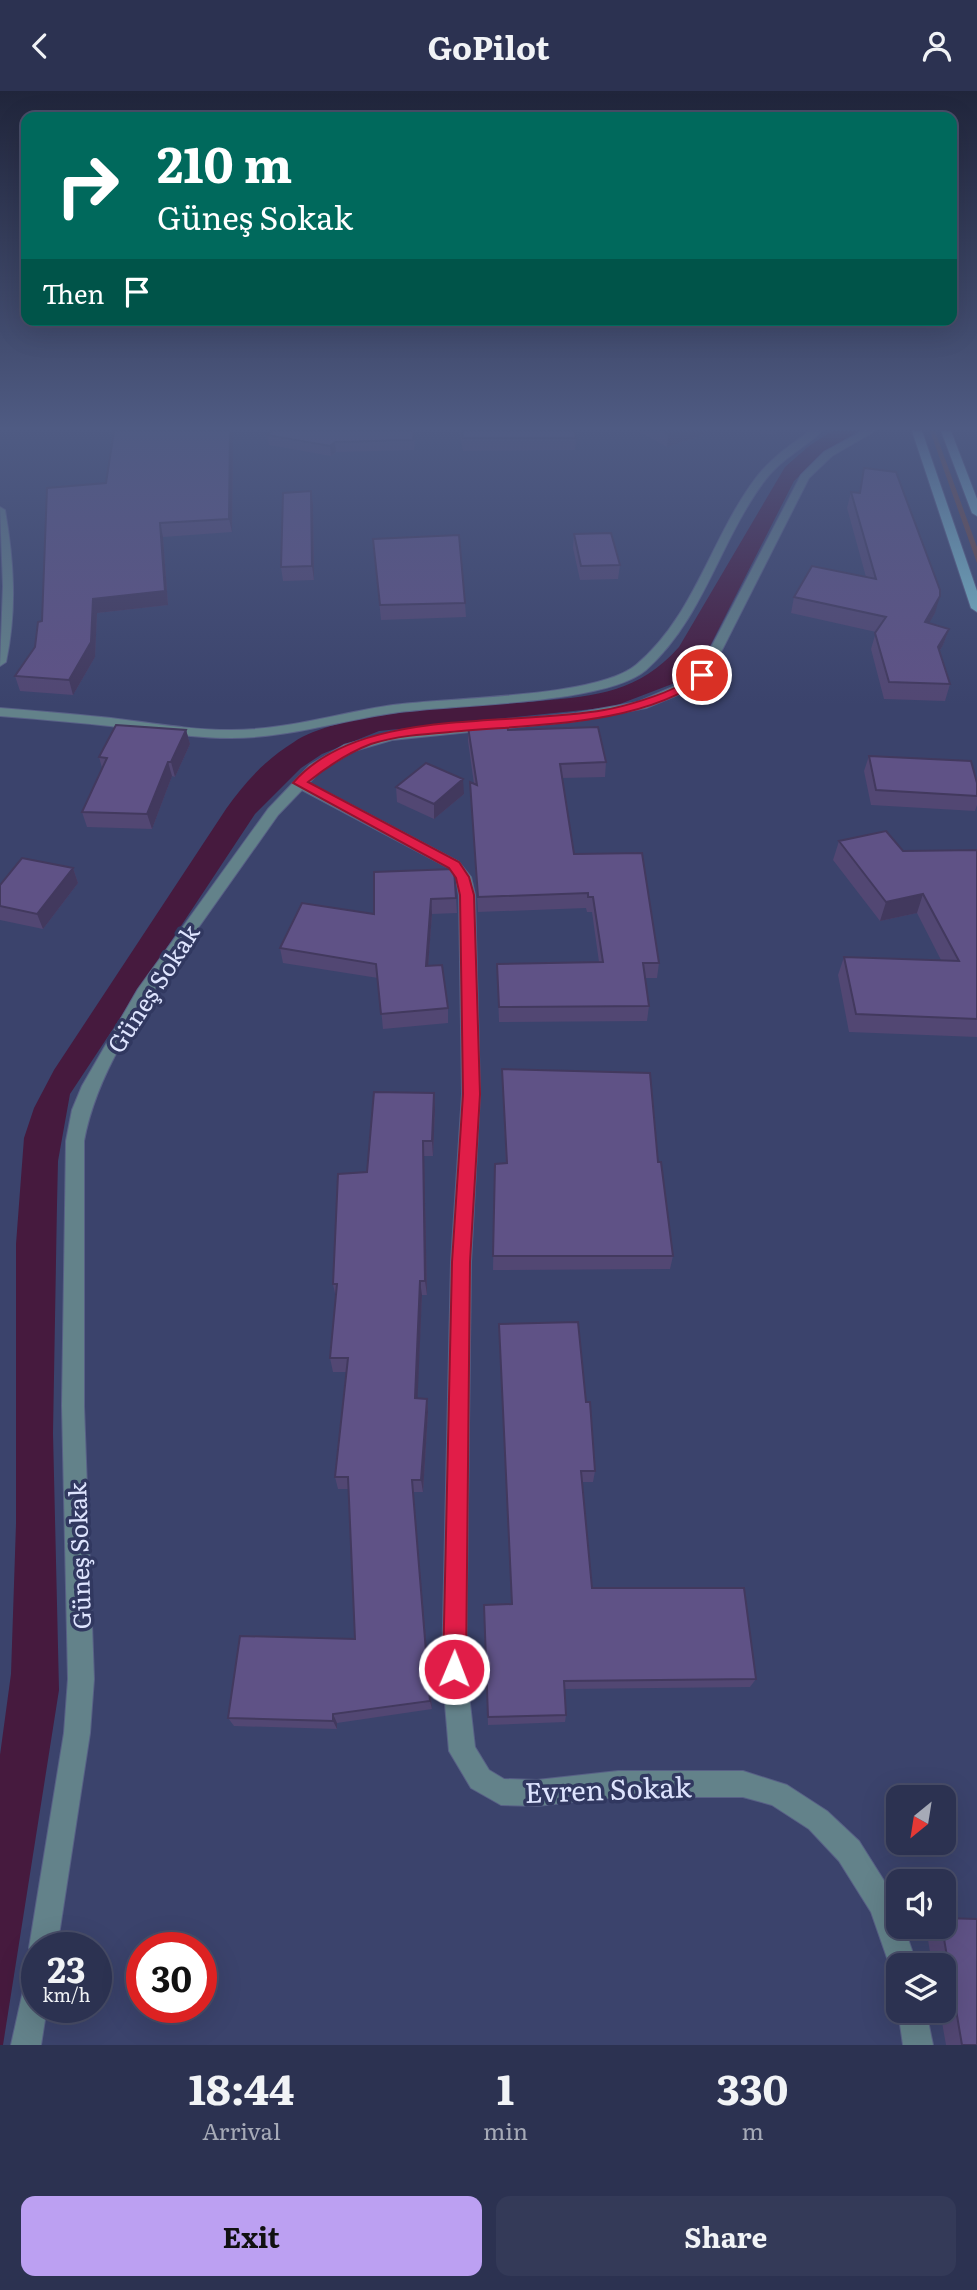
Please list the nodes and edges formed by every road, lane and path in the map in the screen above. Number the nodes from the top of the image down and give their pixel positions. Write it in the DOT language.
graph roads {
  1 [pos="2,522"];
  2 [pos="733,522"];
  3 [pos="782,522"];
  4 [pos="948,522"];
  5 [pos="977,608"];
  6 [pos="0,661"];
  7 [pos="0,712"];
  8 [pos="299,783"];
  9 [pos="46,1932"];
  10 [pos="899,1953"];
  11 [pos="30,2023"];
  12 [pos="914,2023"];
  13 [pos="26,2045"];
  14 [pos="918,2045"];
  1 -- 6 [label="street"];
  2 -- 7 [label="street"];
  3 -- 8 [label="street, Güneş Sokak"];
  4 -- 5 [label="main road"];
  8 -- 9 [label="street, Güneş Sokak"];
  8 -- 10 [label="street, Evren Sokak"];
  11 -- 13 [label="street"];
  12 -- 14 [label="street"];
}
